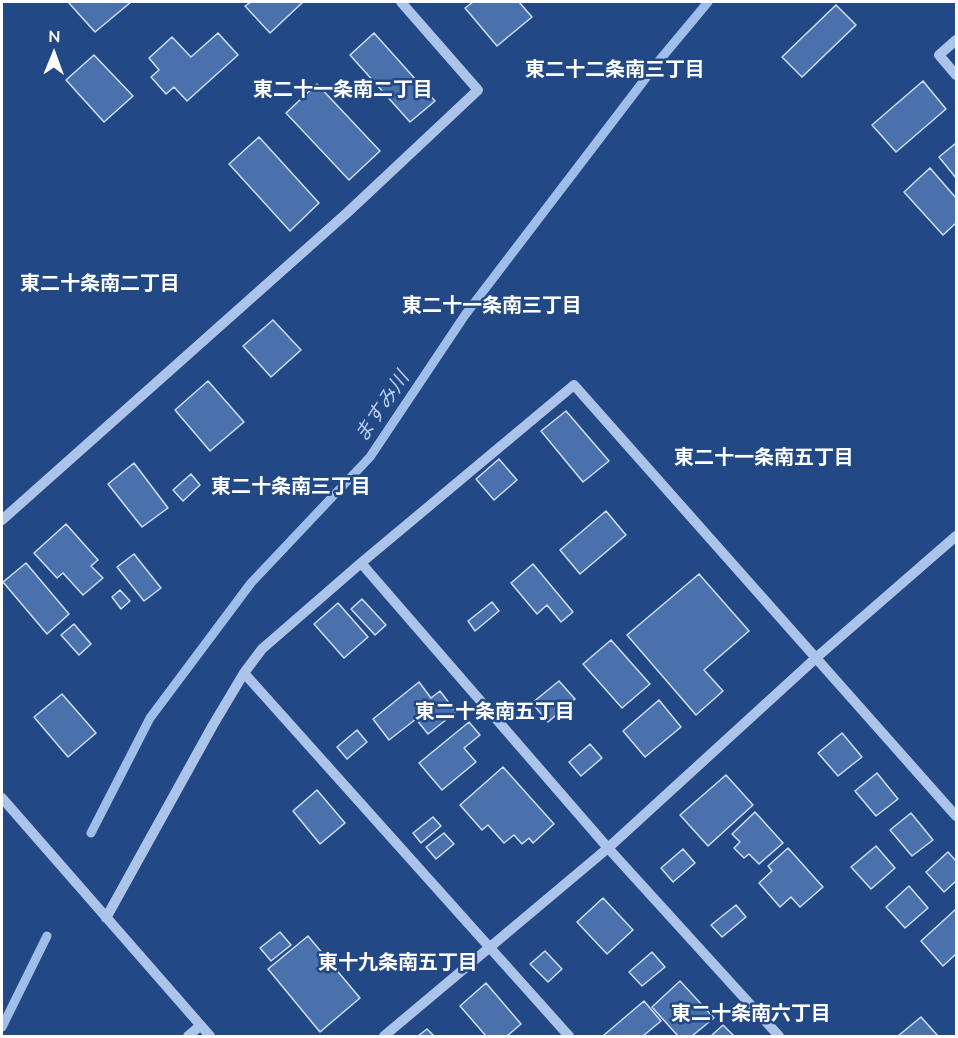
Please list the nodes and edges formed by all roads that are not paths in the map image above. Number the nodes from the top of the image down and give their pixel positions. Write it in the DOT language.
graph roads {
  1 [pos="401,2"];
  2 [pos="957,40"];
  3 [pos="957,75"];
  4 [pos="2,520"];
  5 [pos="957,536"];
  6 [pos="361,563"];
  7 [pos="817,657"];
  8 [pos="244,673"];
  9 [pos="3,804"];
  10 [pos="957,816"];
  11 [pos="608,848"];
  12 [pos="106,918"];
  13 [pos="490,948"];
  14 [pos="200,1026"];
  15 [pos="188,1036"];
  16 [pos="210,1036"];
  17 [pos="384,1036"];
  18 [pos="569,1036"];
  19 [pos="778,1036"];
  1 -- 4 [label="street"];
  2 -- 3 [label="street"];
  5 -- 7 [label="street"];
  6 -- 7 [label="street"];
  6 -- 8 [label="street"];
  6 -- 11 [label="street"];
  7 -- 10 [label="street"];
  7 -- 11 [label="street"];
  8 -- 12 [label="street"];
  8 -- 13 [label="street"];
  9 -- 12 [label="street"];
  11 -- 13 [label="street"];
  11 -- 19 [label="street"];
  12 -- 14 [label="street"];
  13 -- 17 [label="street"];
  13 -- 18 [label="street"];
  14 -- 15 [label="street"];
  14 -- 16 [label="street"];
}
